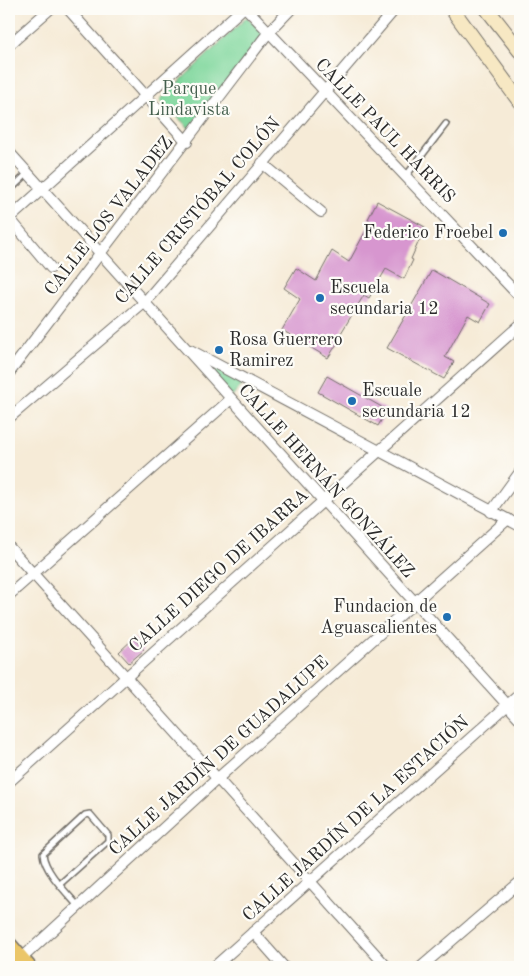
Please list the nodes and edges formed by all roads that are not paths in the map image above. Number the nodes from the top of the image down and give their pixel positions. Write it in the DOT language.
graph roads {
  1 [pos="50,9"];
  2 [pos="68,9"];
  3 [pos="242,9"];
  4 [pos="247,9"];
  5 [pos="290,9"];
  6 [pos="395,9"];
  7 [pos="452,9"];
  8 [pos="487,9"];
  9 [pos="268,32"];
  10 [pos="9,45"];
  11 [pos="520,51"];
  12 [pos="324,91"];
  13 [pos="146,96"];
  14 [pos="520,102"];
  15 [pos="446,124"];
  16 [pos="187,142"];
  17 [pos="9,152"];
  18 [pos="262,163"];
  19 [pos="28,173"];
  20 [pos="406,176"];
  21 [pos="42,189"];
  22 [pos="9,191"];
  23 [pos="321,212"];
  24 [pos="9,219"];
  25 [pos="100,253"];
  26 [pos="51,268"];
  27 [pos="520,297"];
  28 [pos="144,303"];
  29 [pos="520,325"];
  30 [pos="183,346"];
  31 [pos="9,373"];
  32 [pos="231,399"];
  33 [pos="9,418"];
  34 [pos="378,450"];
  35 [pos="520,472"];
  36 [pos="322,500"];
  37 [pos="491,512"];
  38 [pos="508,519"];
  39 [pos="520,526"];
  40 [pos="9,547"];
  41 [pos="33,574"];
  42 [pos="9,595"];
  43 [pos="414,603"];
  44 [pos="126,677"];
  45 [pos="520,694"];
  46 [pos="508,705"];
  47 [pos="520,719"];
  48 [pos="217,779"];
  49 [pos="9,782"];
  50 [pos="310,881"];
  51 [pos="520,882"];
  52 [pos="60,884"];
  53 [pos="78,906"];
  54 [pos="253,932"];
  55 [pos="9,945"];
  56 [pos="25,963"];
  57 [pos="214,967"];
  58 [pos="284,967"];
  59 [pos="387,967"];
  60 [pos="421,967"];
  1 -- 10 [label="street"];
  2 -- 13 [label="street"];
  3 -- 13 [label="street"];
  4 -- 9 [label="street, CALLE PAUL HARRIS"];
  5 -- 9 [label="street, CALLE LOS VALADEZ"];
  6 -- 12 [label="street, CALLE CRISTÓBAL COLÓN"];
  7 -- 14 [label="main road"];
  8 -- 11 [label="main road"];
  9 -- 12 [label="street, CALLE PAUL HARRIS"];
  9 -- 16 [label="street, CALLE LOS VALADEZ"];
  12 -- 18 [label="street, CALLE CRISTÓBAL COLÓN"];
  12 -- 20 [label="street, CALLE PAUL HARRIS"];
  13 -- 16 [label="street"];
  13 -- 21 [label="street"];
  15 -- 20 [label="lane"];
  16 -- 25 [label="street, CALLE LOS VALADEZ"];
  17 -- 19 [label="street, CALLE HERNÁN GONZÁLEZ"];
  18 -- 23 [label="street"];
  18 -- 28 [label="street, CALLE CRISTÓBAL COLÓN"];
  19 -- 21 [label="street, CALLE HERNÁN GONZÁLEZ"];
  19 -- 22 [label="lane"];
  20 -- 27 [label="street, CALLE PAUL HARRIS"];
  21 -- 24 [label="street"];
  21 -- 25 [label="street, CALLE HERNÁN GONZÁLEZ"];
  24 -- 26 [label="street"];
  25 -- 28 [label="street, CALLE HERNÁN GONZÁLEZ"];
  25 -- 31 [label="street, CALLE LOS VALADEZ"];
  28 -- 30 [label="street, CALLE HERNÁN GONZÁLEZ"];
  28 -- 33 [label="street, CALLE CRISTÓBAL COLÓN"];
  29 -- 34 [label="street, CALLE DIEGO DE IBARRA"];
  30 -- 32 [label="street, CALLE HERNÁN GONZÁLEZ"];
  30 -- 34 [label="street"];
  32 -- 36 [label="street, CALLE HERNÁN GONZÁLEZ"];
  32 -- 41 [label="street"];
  34 -- 36 [label="street, CALLE DIEGO DE IBARRA"];
  34 -- 37 [label="street"];
  35 -- 37 [label="street"];
  36 -- 43 [label="street, CALLE HERNÁN GONZÁLEZ"];
  36 -- 44 [label="street, CALLE DIEGO DE IBARRA"];
  37 -- 38 [label="street"];
  38 -- 39 [label="street"];
  38 -- 43 [label="street, CALLE JARDÍN DE GUADALUPE"];
  40 -- 41 [label="street"];
  41 -- 42 [label="street"];
  41 -- 44 [label="street"];
  43 -- 46 [label="street, CALLE HERNÁN GONZÁLEZ"];
  43 -- 48 [label="street, CALLE JARDÍN DE GUADALUPE"];
  44 -- 48 [label="street"];
  44 -- 49 [label="street, CALLE DIEGO DE IBARRA"];
  45 -- 46 [label="street, CALLE JARDÍN DE LA ESTACIÓN"];
  46 -- 47 [label="street, CALLE HERNÁN GONZÁLEZ"];
  46 -- 50 [label="street, CALLE JARDÍN DE LA ESTACIÓN"];
  48 -- 50 [label="street"];
  48 -- 53 [label="street, CALLE JARDÍN DE GUADALUPE"];
  50 -- 54 [label="street, CALLE JARDÍN DE LA ESTACIÓN"];
  50 -- 59 [label="street"];
  51 -- 60 [label="street"];
  52 -- 52 [label="lane"];
  52 -- 53 [label="lane"];
  53 -- 56 [label="street, CALLE JARDÍN DE GUADALUPE"];
  54 -- 57 [label="street, CALLE JARDÍN DE LA ESTACIÓN"];
  54 -- 58 [label="street"];
  55 -- 56 [label="main road"];
}
